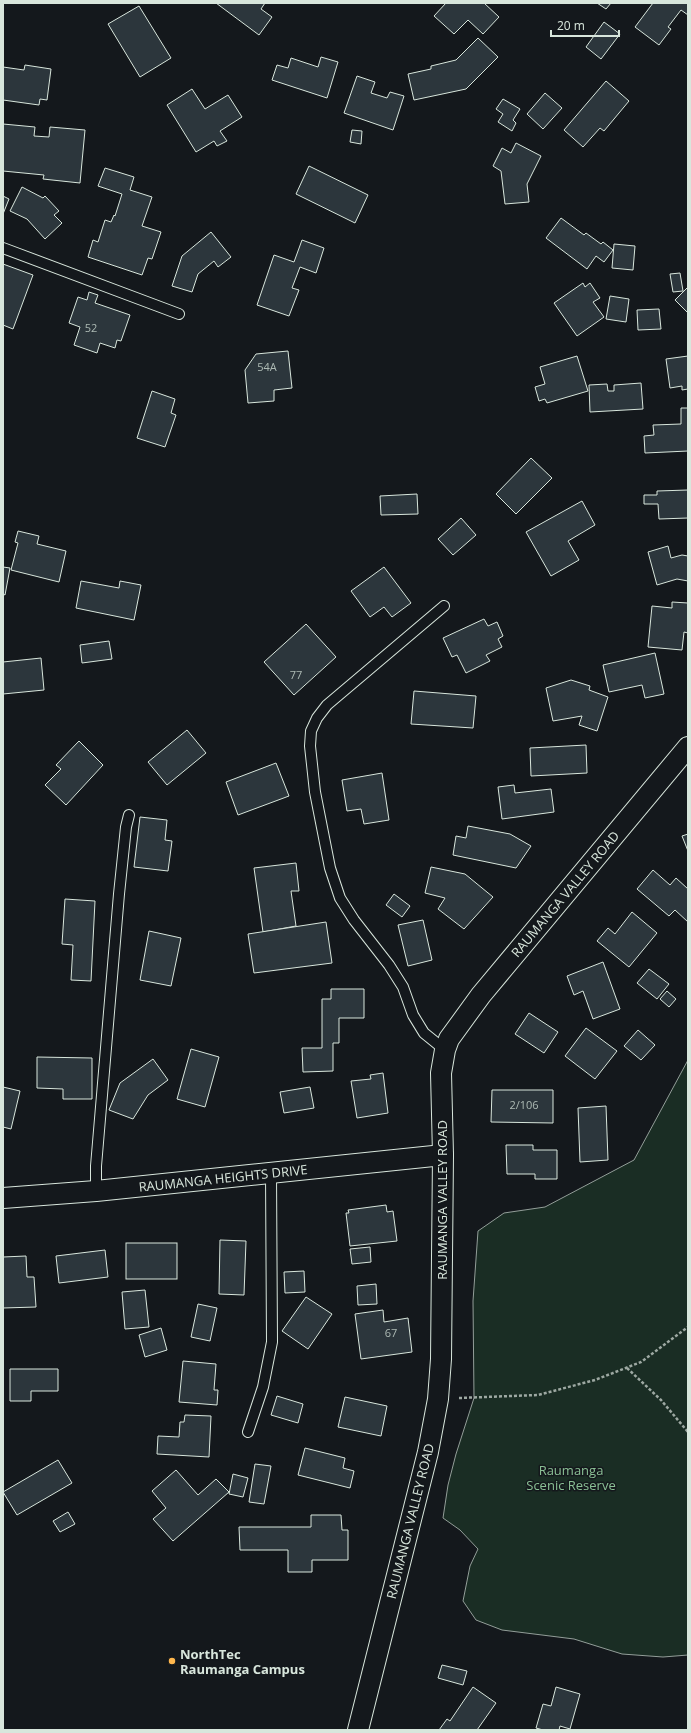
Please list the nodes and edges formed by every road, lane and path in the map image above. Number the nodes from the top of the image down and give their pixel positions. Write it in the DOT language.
graph roads {
  1 [pos="3,248"];
  2 [pos="179,314"];
  3 [pos="444,606"];
  4 [pos="688,747"];
  5 [pos="129,815"];
  6 [pos="445,1050"];
  7 [pos="443,1155"];
  8 [pos="271,1174"];
  9 [pos="96,1191"];
  10 [pos="3,1198"];
  11 [pos="688,1327"];
  12 [pos="627,1368"];
  13 [pos="438,1399"];
  14 [pos="248,1432"];
  15 [pos="688,1432"];
  16 [pos="358,1730"];
  1 -- 2 [label="lane"];
  3 -- 6 [label="lane"];
  4 -- 6 [label="street, RAUMANGA VALLEY ROAD"];
  5 -- 9 [label="lane"];
  6 -- 7 [label="street, RAUMANGA VALLEY ROAD"];
  7 -- 8 [label="street, RAUMANGA HEIGHTS DRIVE"];
  7 -- 13 [label="street, RAUMANGA VALLEY ROAD"];
  8 -- 9 [label="street, RAUMANGA HEIGHTS DRIVE"];
  8 -- 14 [label="lane"];
  9 -- 10 [label="street, RAUMANGA HEIGHTS DRIVE"];
  11 -- 12 [label="path"];
  12 -- 13 [label="path"];
  12 -- 15 [label="path"];
  13 -- 16 [label="street, RAUMANGA VALLEY ROAD"];
}
